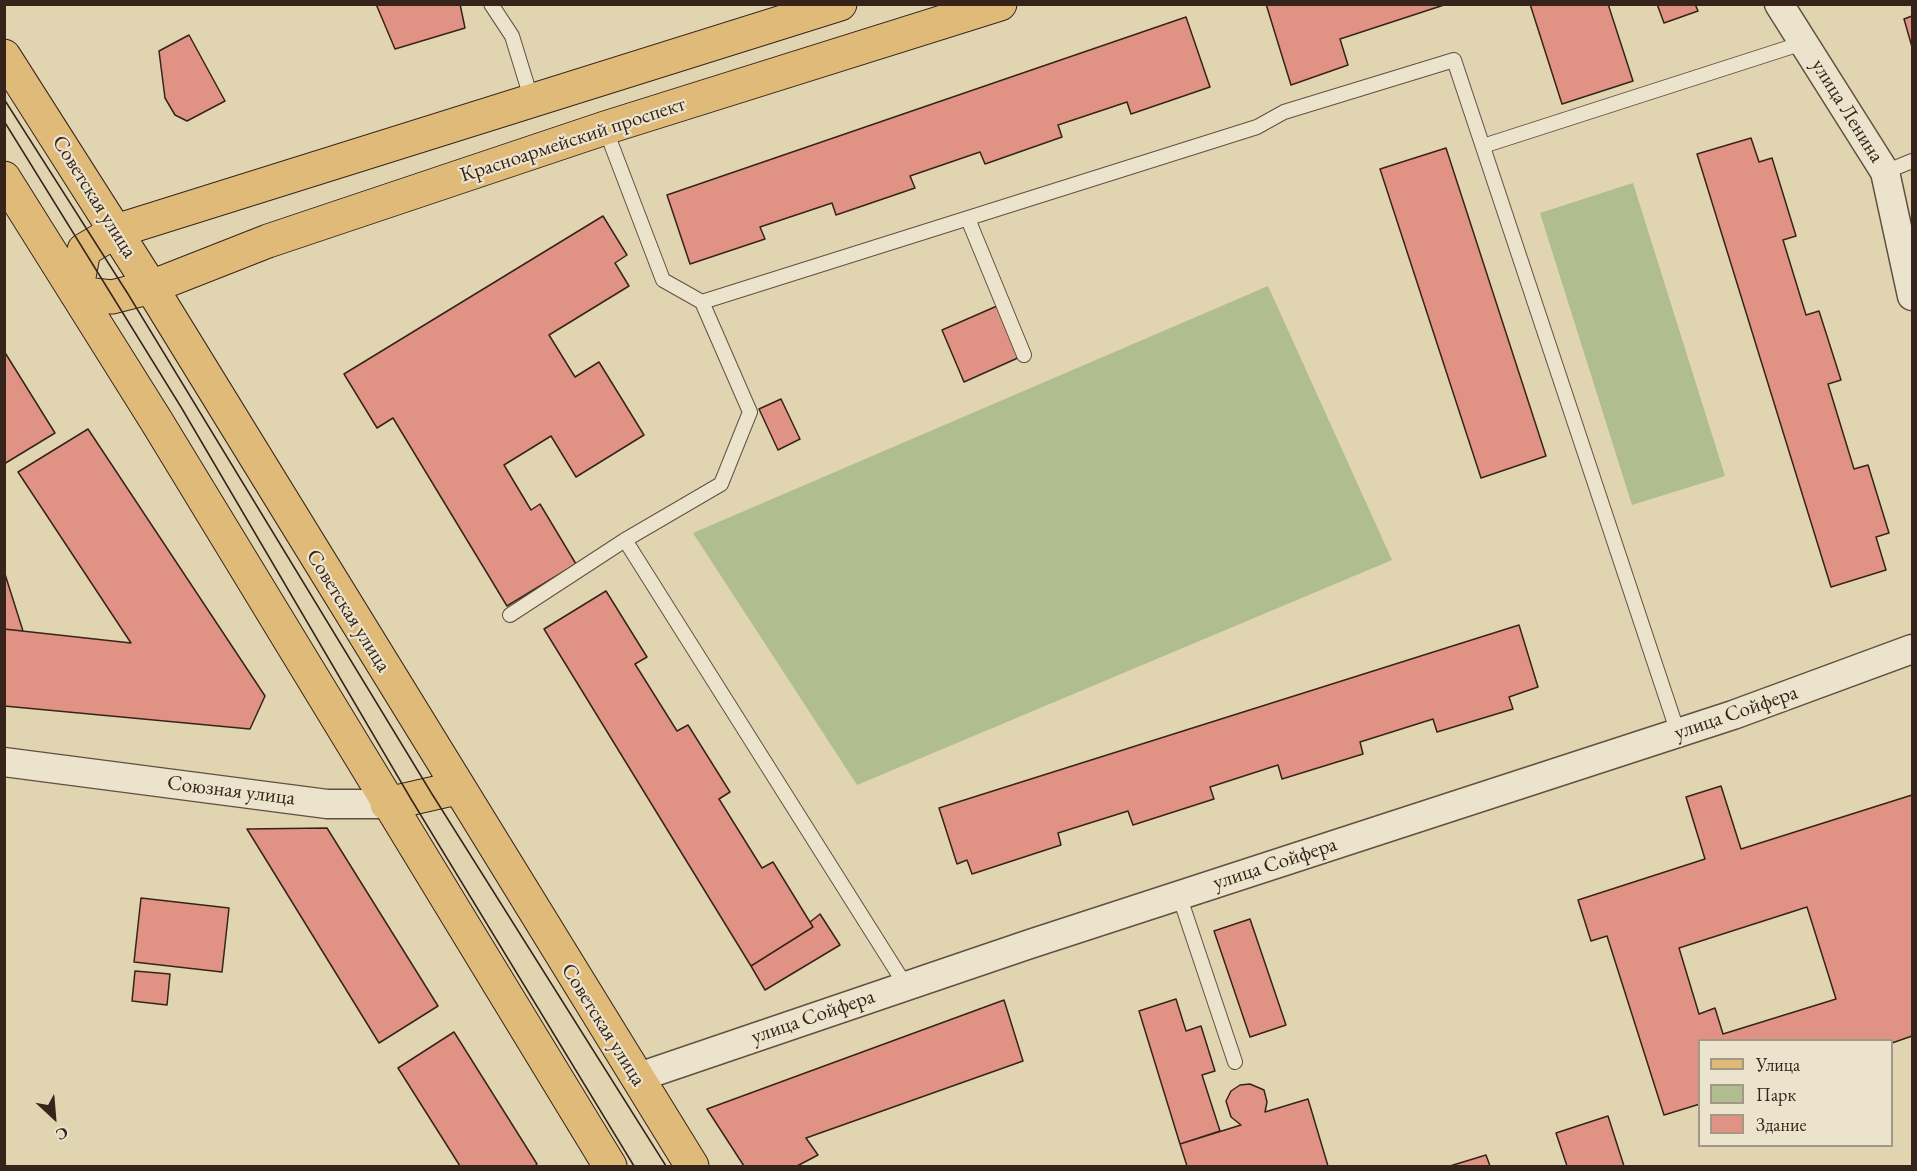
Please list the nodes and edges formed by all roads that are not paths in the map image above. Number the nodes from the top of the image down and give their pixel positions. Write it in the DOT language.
graph roads {
  1 [pos="491,4"];
  2 [pos="840,4"];
  3 [pos="1000,4"];
  4 [pos="1779,4"];
  5 [pos="1803,43"];
  6 [pos="4,56"];
  7 [pos="532,101"];
  8 [pos="605,128"];
  9 [pos="1483,146"];
  10 [pos="1912,160"];
  11 [pos="1885,172"];
  12 [pos="4,178"];
  13 [pos="968,219"];
  14 [pos="116,231"];
  15 [pos="151,287"];
  16 [pos="76,293"];
  17 [pos="1912,296"];
  18 [pos="702,302"];
  19 [pos="1024,355"];
  20 [pos="625,540"];
  21 [pos="510,615"];
  22 [pos="1912,649"];
  23 [pos="1678,733"];
  24 [pos="4,762"];
  25 [pos="457,788"];
  26 [pos="387,804"];
  27 [pos="1179,895"];
  28 [pos="906,986"];
  29 [pos="1235,1062"];
  30 [pos="636,1078"];
  31 [pos="610,1167"];
  32 [pos="692,1167"];
  1 -- 7 [label="lane"];
  2 -- 7 [label="main road"];
  3 -- 8 [label="main road, Красноармейский проспект"];
  4 -- 5 [label="street, улица Ленина"];
  5 -- 9 [label="lane"];
  5 -- 11 [label="street, улица Ленина"];
  6 -- 14 [label="main road, Советская улица"];
  7 -- 14 [label="main road"];
  8 -- 15 [label="main road, Красноармейский проспект"];
  8 -- 18 [label="lane"];
  9 -- 13 [label="lane"];
  9 -- 23 [label="lane"];
  10 -- 11 [label="lane"];
  11 -- 17 [label="street, улица Ленина"];
  12 -- 16 [label="main road"];
  13 -- 18 [label="lane"];
  13 -- 19 [label="lane"];
  14 -- 15 [label="main road, Советская улица"];
  14 -- 16 [label="main road"];
  15 -- 16 [label="main road, Красноармейский проспект"];
  15 -- 25 [label="main road, Советская улица"];
  16 -- 26 [label="main road"];
  18 -- 20 [label="lane"];
  20 -- 21 [label="lane"];
  20 -- 28 [label="lane"];
  22 -- 23 [label="street, улица Сойфера"];
  23 -- 27 [label="street, улица Сойфера"];
  24 -- 26 [label="street, Союзная улица"];
  25 -- 26 [label="main road, Союзная улица"];
  25 -- 30 [label="main road, Советская улица"];
  26 -- 31 [label="main road"];
  27 -- 28 [label="street, улица Сойфера"];
  27 -- 29 [label="lane"];
  28 -- 30 [label="street, улица Сойфера"];
  30 -- 32 [label="main road, Советская улица"];
}
